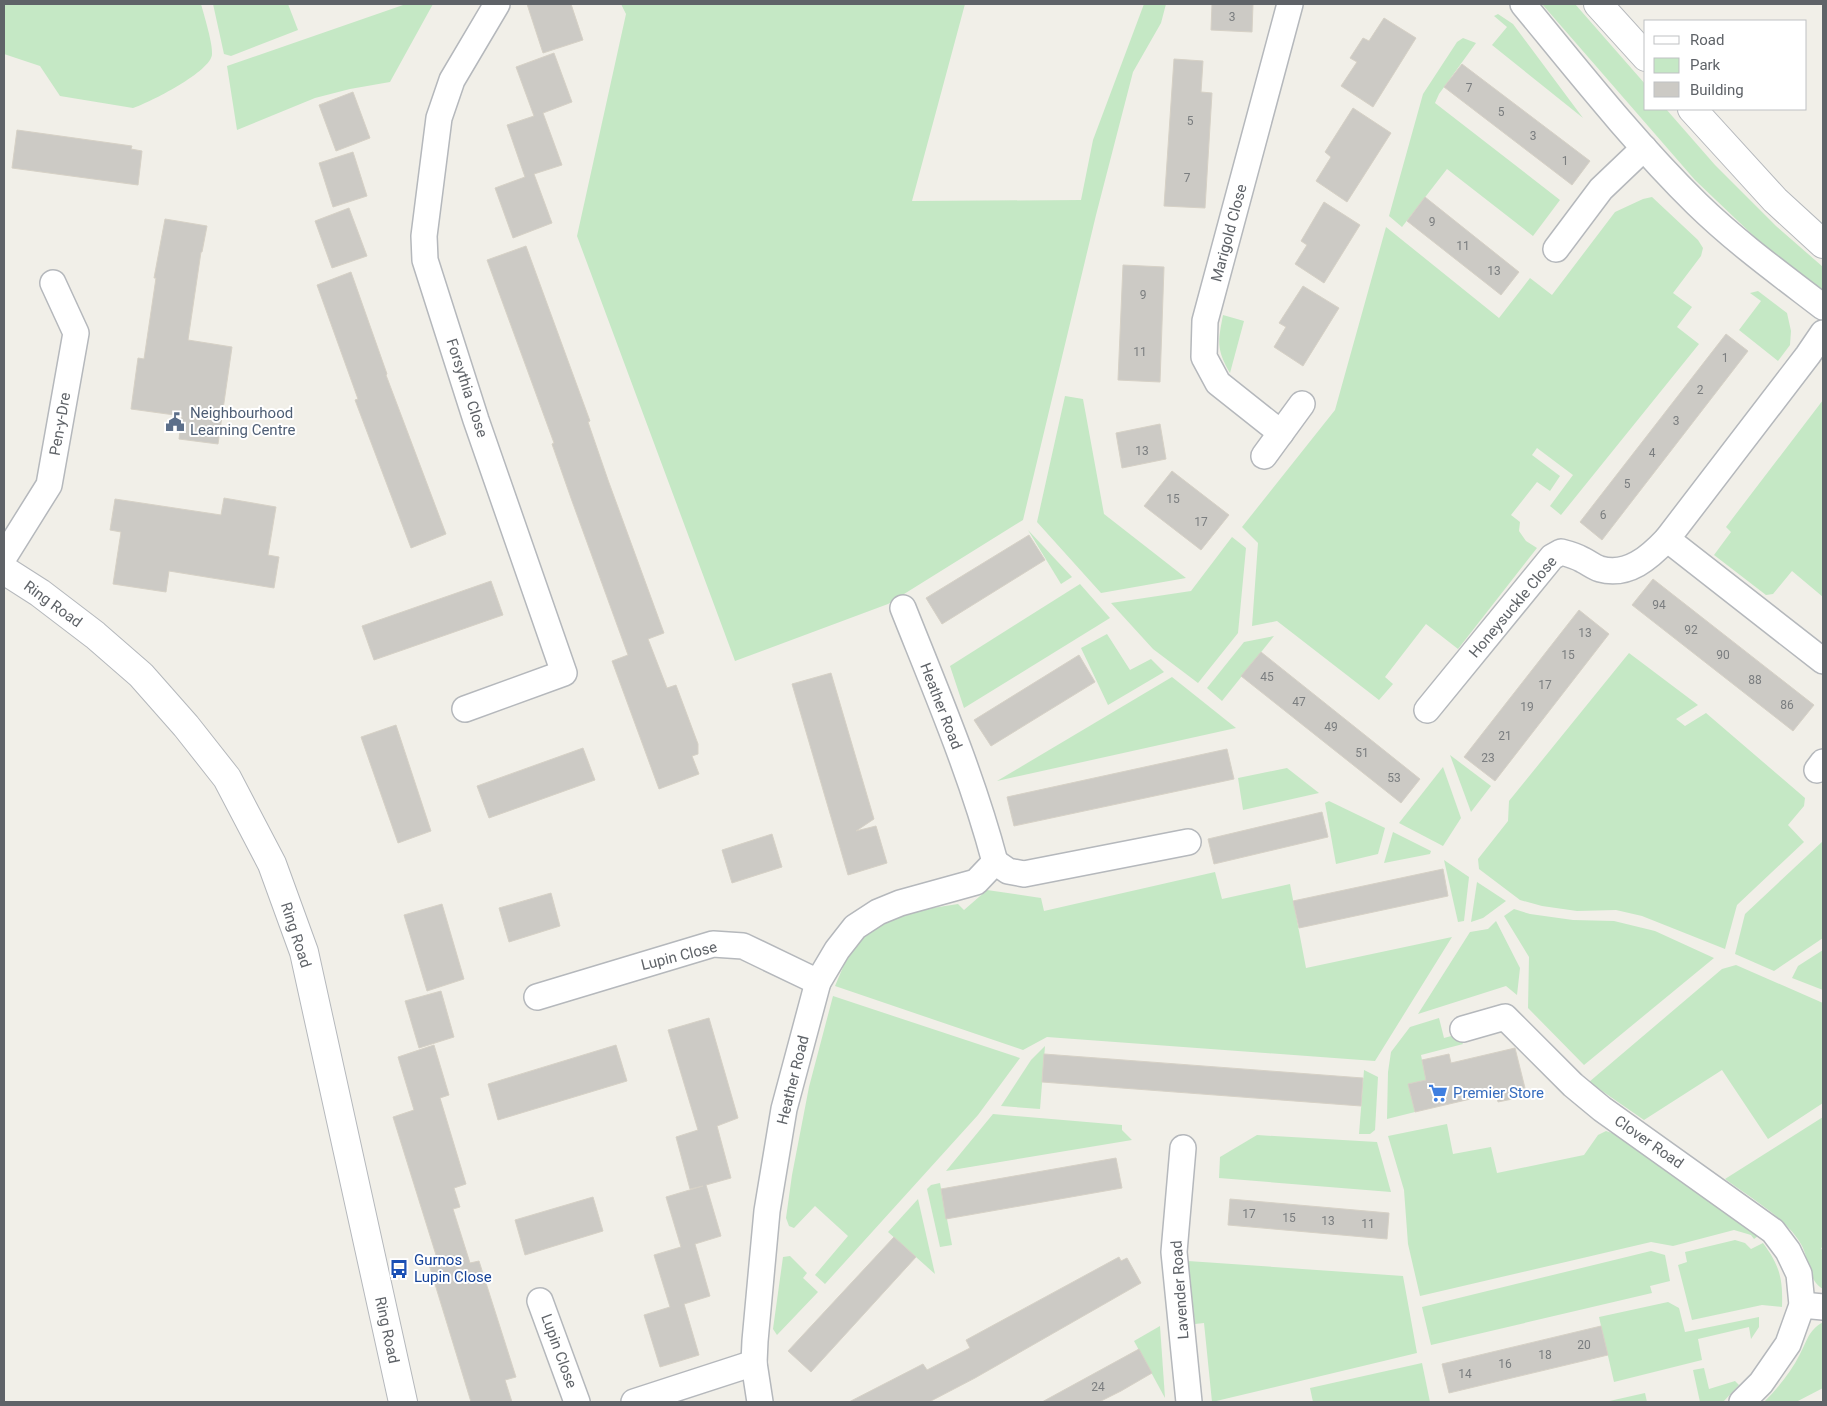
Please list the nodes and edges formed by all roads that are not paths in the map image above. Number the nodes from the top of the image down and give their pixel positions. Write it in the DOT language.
graph roads {
  1 [pos="497,4"];
  2 [pos="1290,4"];
  3 [pos="1523,4"];
  4 [pos="1598,4"];
  5 [pos="1644,55"];
  6 [pos="1693,110"];
  7 [pos="1644,148"];
  8 [pos="1823,244"];
  9 [pos="1556,249"];
  10 [pos="53,283"];
  11 [pos="1823,307"];
  12 [pos="1823,333"];
  13 [pos="1302,404"];
  14 [pos="1281,433"];
  15 [pos="1264,456"];
  16 [pos="1667,538"];
  17 [pos="4,556"];
  18 [pos="4,570"];
  19 [pos="903,608"];
  20 [pos="1823,661"];
  21 [pos="465,709"];
  22 [pos="1426,710"];
  23 [pos="1188,842"];
  24 [pos="995,862"];
  25 [pos="818,982"];
  26 [pos="537,997"];
  27 [pos="1463,1029"];
  28 [pos="1183,1148"];
  29 [pos="540,1301"];
  30 [pos="1813,1306"];
  31 [pos="754,1363"];
  32 [pos="403,1402"];
  33 [pos="577,1402"];
  34 [pos="634,1402"];
  35 [pos="760,1402"];
  36 [pos="1189,1402"];
  37 [pos="1742,1402"];
  1 -- 21 [label="street, Forsythia Close"];
  2 -- 14 [label="street, Marigold Close"];
  3 -- 7 [label="street"];
  4 -- 5 [label="street"];
  6 -- 8 [label="street"];
  7 -- 9 [label="street"];
  7 -- 11 [label="street"];
  10 -- 17 [label="street, Pen-y-Dre"];
  12 -- 16 [label="street, Honeysuckle Close"];
  13 -- 14 [label="street"];
  14 -- 15 [label="street"];
  16 -- 20 [label="street"];
  16 -- 22 [label="street, Honeysuckle Close"];
  18 -- 32 [label="street, Ring Road"];
  19 -- 24 [label="street, Heather Road"];
  23 -- 24 [label="street"];
  24 -- 25 [label="street, Heather Road"];
  25 -- 26 [label="street, Lupin Close"];
  25 -- 31 [label="street, Heather Road"];
  27 -- 30 [label="street, Clover Road"];
  28 -- 36 [label="street, Lavender Road"];
  29 -- 33 [label="street, Lupin Close"];
  30 -- 37 [label="street, Clover Road"];
  31 -- 34 [label="street"];
  31 -- 35 [label="street, Heather Road"];
}
